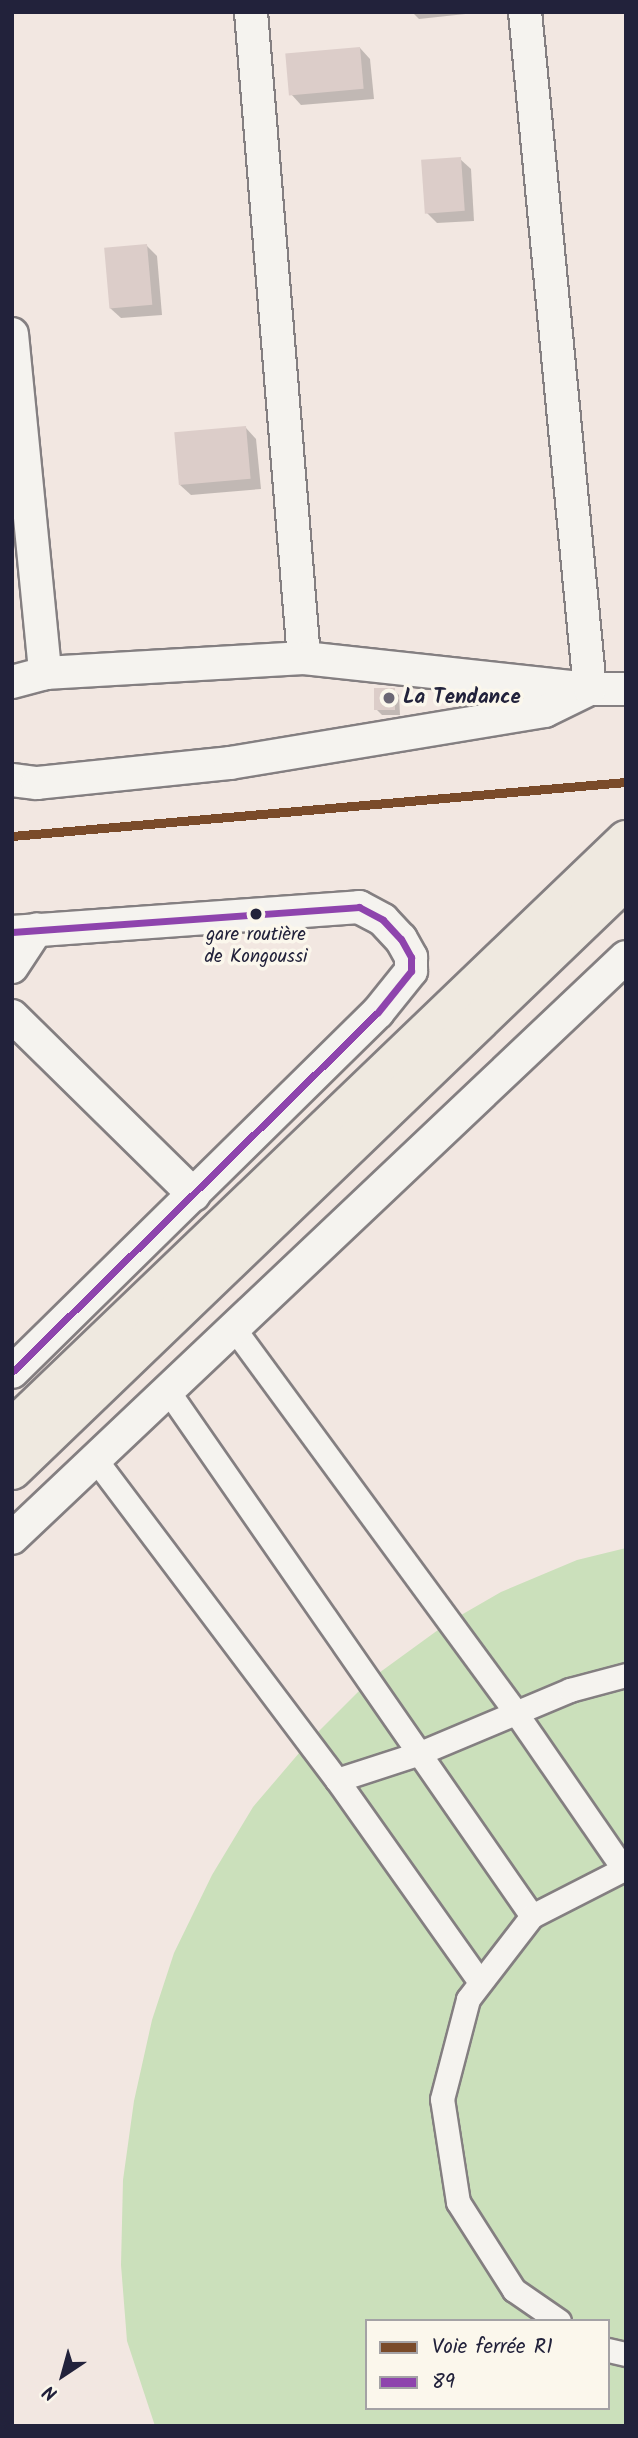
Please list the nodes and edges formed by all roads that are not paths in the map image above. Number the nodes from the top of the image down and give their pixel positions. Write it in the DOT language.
graph roads {
  1 [pos="251,12"];
  2 [pos="525,12"];
  3 [pos="12,334"];
  4 [pos="304,658"];
  5 [pos="45,673"];
  6 [pos="12,682"];
  7 [pos="590,689"];
  8 [pos="626,689"];
  9 [pos="12,780"];
  10 [pos="626,840"];
  11 [pos="623,882"];
  12 [pos="25,930"];
  13 [pos="626,957"];
  14 [pos="12,967"];
  15 [pos="12,1016"];
  16 [pos="194,1195"];
  17 [pos="235,1330"];
  18 [pos="12,1372"];
  19 [pos="168,1391"];
  20 [pos="12,1429"];
  21 [pos="95,1459"];
  22 [pos="12,1470"];
  23 [pos="12,1538"];
  24 [pos="626,1675"];
  25 [pos="516,1713"];
  26 [pos="420,1753"];
  27 [pos="337,1780"];
  28 [pos="625,1868"];
  29 [pos="532,1916"];
  30 [pos="480,1982"];
  31 [pos="556,2319"];
  1 -- 4 [label="street"];
  2 -- 7 [label="street"];
  3 -- 5 [label="street"];
  4 -- 5 [label="street"];
  4 -- 7 [label="street"];
  5 -- 6 [label="street"];
  7 -- 8 [label="street"];
  7 -- 9 [label="street"];
  10 -- 20 [label="main road"];
  11 -- 22 [label="main road"];
  12 -- 14 [label="street"];
  12 -- 16 [label="street"];
  13 -- 17 [label="street"];
  15 -- 16 [label="street"];
  16 -- 18 [label="street"];
  17 -- 19 [label="street"];
  17 -- 25 [label="street"];
  19 -- 21 [label="street"];
  19 -- 26 [label="street"];
  21 -- 23 [label="street"];
  21 -- 27 [label="street"];
  24 -- 25 [label="street"];
  25 -- 26 [label="street"];
  25 -- 28 [label="street"];
  26 -- 27 [label="street"];
  26 -- 29 [label="street"];
  27 -- 30 [label="street"];
  28 -- 29 [label="street"];
  29 -- 30 [label="street"];
  30 -- 31 [label="street"];
}
